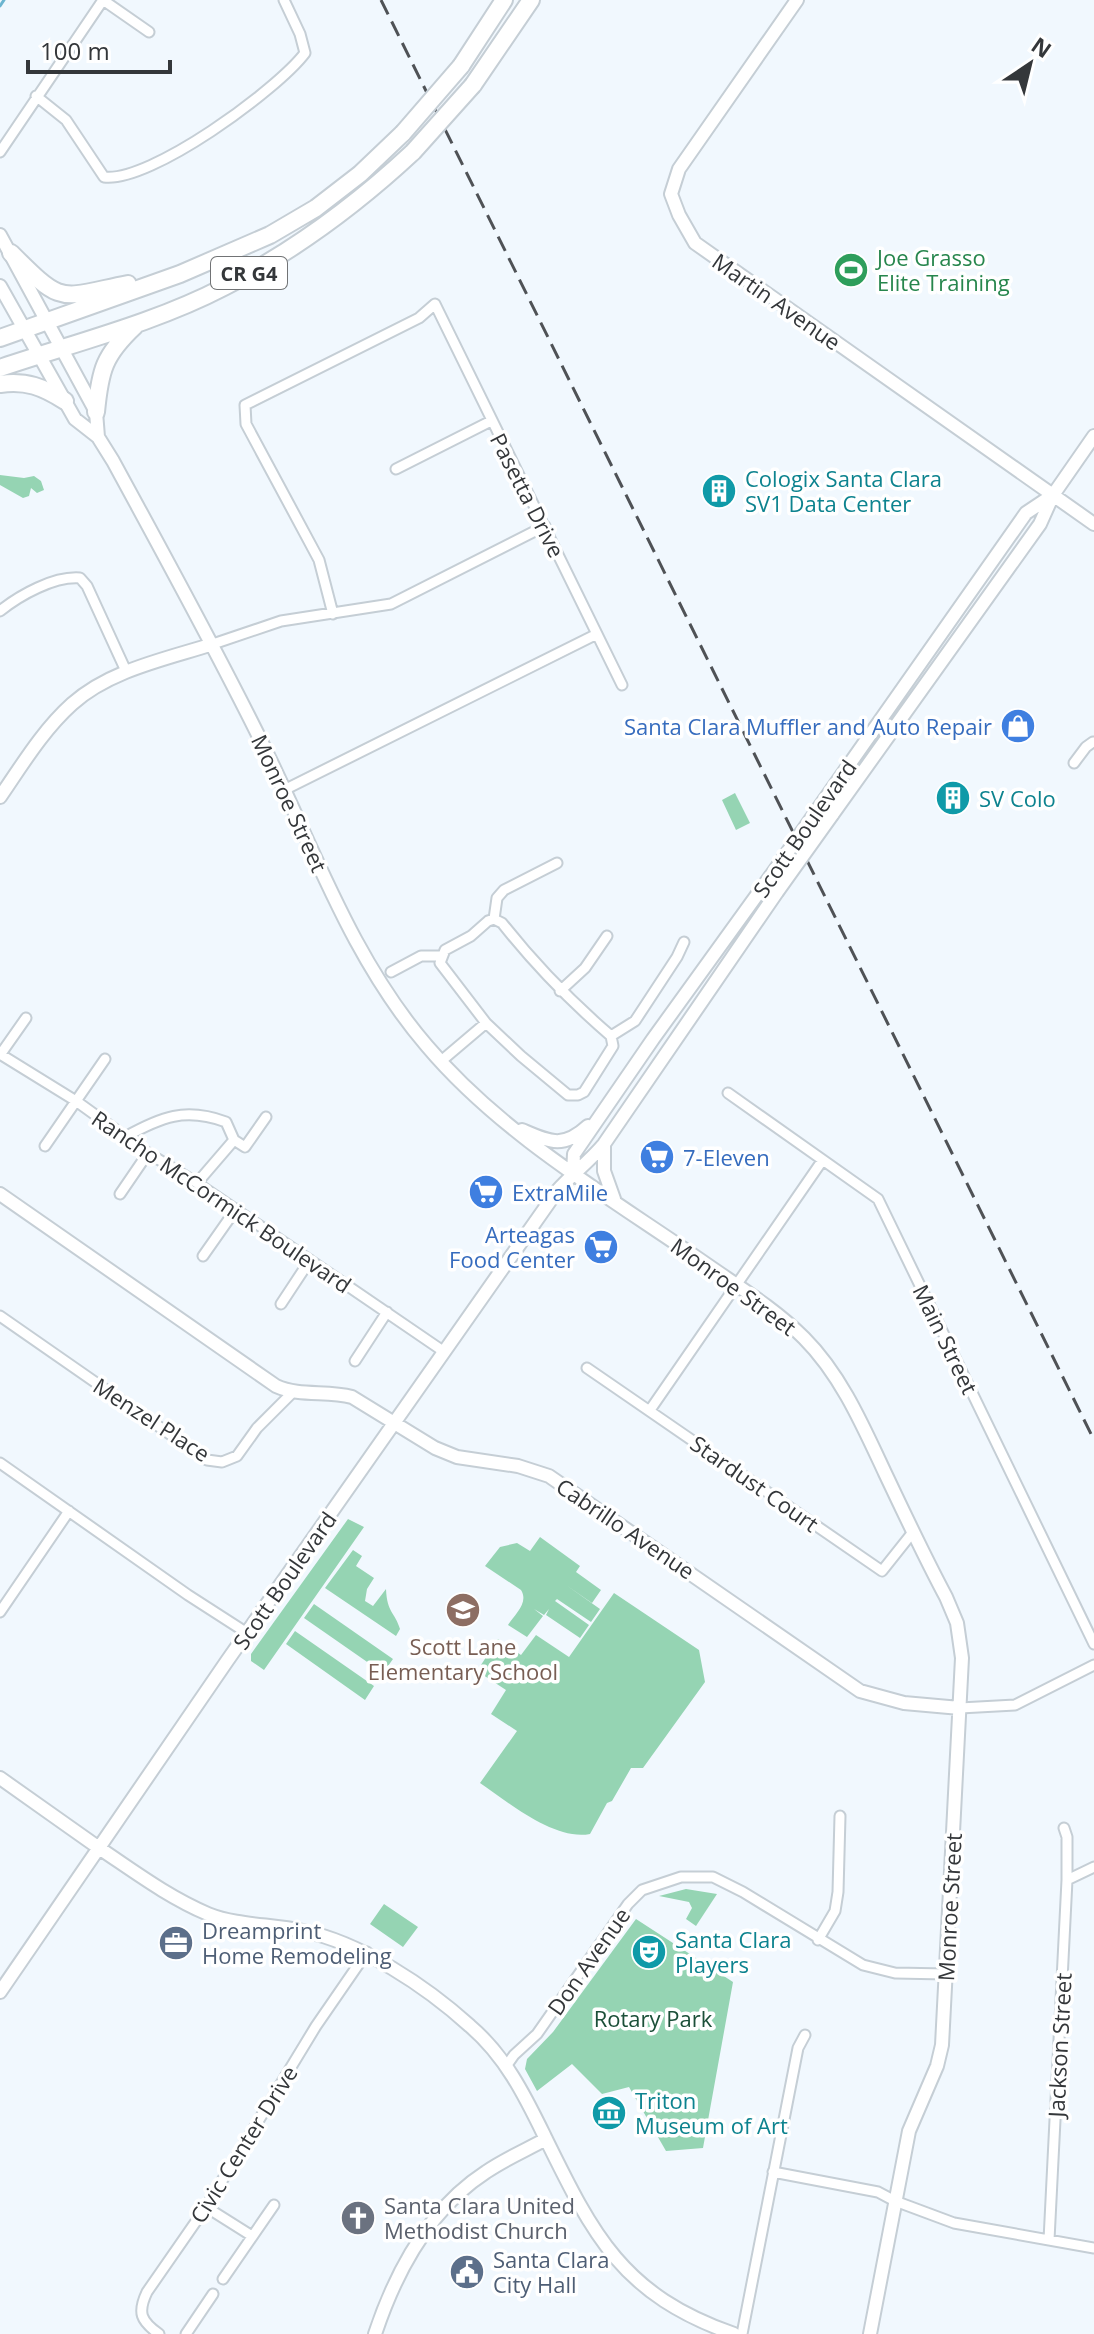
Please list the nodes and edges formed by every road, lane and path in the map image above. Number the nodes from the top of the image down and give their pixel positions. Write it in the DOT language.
graph roads {
  1 [pos="103,0"];
  2 [pos="284,0"];
  3 [pos="504,0"];
  4 [pos="531,0"];
  5 [pos="797,0"];
  6 [pos="149,32"];
  7 [pos="36,96"];
  8 [pos="0,152"];
  9 [pos="0,235"];
  10 [pos="11,253"];
  11 [pos="180,274"];
  12 [pos="0,286"];
  13 [pos="47,322"];
  14 [pos="138,322"];
  15 [pos="24,331"];
  16 [pos="0,338"];
  17 [pos="60,348"];
  18 [pos="39,355"];
  19 [pos="0,368"];
  20 [pos="0,384"];
  21 [pos="65,401"];
  22 [pos="96,412"];
  23 [pos="491,421"];
  24 [pos="1094,436"];
  25 [pos="98,437"];
  26 [pos="396,469"];
  27 [pos="1053,495"];
  28 [pos="1094,524"];
  29 [pos="545,526"];
  30 [pos="0,611"];
  31 [pos="333,614"];
  32 [pos="597,634"];
  33 [pos="213,644"];
  34 [pos="126,671"];
  35 [pos="622,685"];
  36 [pos="1094,743"];
  37 [pos="1074,763"];
  38 [pos="284,790"];
  39 [pos="0,797"];
  40 [pos="557,863"];
  41 [pos="494,919"];
  42 [pos="607,936"];
  43 [pos="684,942"];
  44 [pos="442,956"];
  45 [pos="391,972"];
  46 [pos="560,991"];
  47 [pos="26,1018"];
  48 [pos="486,1023"];
  49 [pos="611,1036"];
  50 [pos="0,1054"];
  51 [pos="105,1059"];
  52 [pos="440,1062"];
  53 [pos="728,1093"];
  54 [pos="76,1101"];
  55 [pos="605,1109"];
  56 [pos="266,1117"];
  57 [pos="507,1123"];
  58 [pos="125,1137"];
  59 [pos="234,1140"];
  60 [pos="604,1144"];
  61 [pos="45,1146"];
  62 [pos="148,1153"];
  63 [pos="822,1161"];
  64 [pos="573,1172"];
  65 [pos="197,1183"];
  66 [pos="0,1194"];
  67 [pos="120,1194"];
  68 [pos="614,1199"];
  69 [pos="236,1209"];
  70 [pos="203,1256"];
  71 [pos="310,1260"];
  72 [pos="735,1285"];
  73 [pos="281,1304"];
  74 [pos="387,1312"];
  75 [pos="0,1316"];
  76 [pos="443,1351"];
  77 [pos="355,1361"];
  78 [pos="587,1368"];
  79 [pos="293,1392"];
  80 [pos="650,1410"];
  81 [pos="394,1423"];
  82 [pos="0,1463"];
  83 [pos="69,1511"];
  84 [pos="913,1532"];
  85 [pos="0,1612"];
  86 [pos="247,1633"];
  87 [pos="1094,1644"];
  88 [pos="1094,1665"];
  89 [pos="960,1708"];
  90 [pos="1,1781"];
  91 [pos="840,1816"];
  92 [pos="1064,1828"];
  93 [pos="100,1848"];
  94 [pos="1094,1867"];
  95 [pos="1067,1880"];
  96 [pos="818,1940"];
  97 [pos="367,1952"];
  98 [pos="946,1974"];
  99 [pos="0,1992"];
  100 [pos="805,2035"];
  101 [pos="507,2065"];
  102 [pos="546,2139"];
  103 [pos="773,2172"];
  104 [pos="895,2201"];
  105 [pos="274,2205"];
  106 [pos="206,2207"];
  107 [pos="252,2236"];
  108 [pos="1049,2240"];
  109 [pos="1094,2248"];
  110 [pos="223,2279"];
  111 [pos="213,2294"];
  112 [pos="159,2334"];
  113 [pos="186,2334"];
  114 [pos="375,2334"];
  115 [pos="734,2334"];
  116 [pos="742,2334"];
  117 [pos="870,2334"];
  1 -- 6 [label="street"];
  1 -- 7 [label="street"];
  2 -- 7 [label="street"];
  3 -- 11 [label="highway, CR G4, bridge"];
  4 -- 14 [label="highway, CR G4, bridge"];
  5 -- 27 [label="main road, Martin Avenue"];
  7 -- 8 [label="street"];
  9 -- 10 [label="main road, Monroe Street"];
  10 -- 11 [label="highway"];
  10 -- 13 [label="main road, Monroe Street"];
  11 -- 13 [label="highway, CR G4"];
  12 -- 15 [label="main road, Monroe Street"];
  13 -- 15 [label="highway, CR G4"];
  13 -- 17 [label="main road, Monroe Street"];
  14 -- 17 [label="highway, CR G4"];
  14 -- 22 [label="highway"];
  15 -- 16 [label="highway, CR G4"];
  15 -- 18 [label="main road, Monroe Street"];
  17 -- 18 [label="highway, CR G4"];
  17 -- 22 [label="main road, Monroe Street"];
  18 -- 19 [label="highway, CR G4"];
  18 -- 21 [label="main road, Monroe Street"];
  20 -- 21 [label="highway"];
  21 -- 25 [label="main road, Monroe Street"];
  22 -- 25 [label="main road, Monroe Street"];
  23 -- 26 [label="street"];
  23 -- 29 [label="street, Pasetta Drive"];
  23 -- 31 [label="street, Pasetta Drive"];
  24 -- 27 [label="main road, Scott Boulevard"];
  25 -- 33 [label="main road, Monroe Street"];
  27 -- 28 [label="main road, Martin Avenue"];
  27 -- 55 [label="main road, Scott Boulevard, bridge"];
  27 -- 60 [label="main road, Scott Boulevard, bridge"];
  29 -- 31 [label="street"];
  29 -- 32 [label="street, Pasetta Drive"];
  30 -- 34 [label="street"];
  31 -- 33 [label="street"];
  32 -- 35 [label="street, Pasetta Drive"];
  32 -- 38 [label="street"];
  33 -- 34 [label="main road"];
  33 -- 38 [label="main road, Monroe Street"];
  34 -- 39 [label="main road"];
  36 -- 37 [label="street"];
  38 -- 52 [label="main road, Monroe Street"];
  40 -- 41 [label="street"];
  41 -- 44 [label="street"];
  41 -- 46 [label="street"];
  42 -- 46 [label="street"];
  43 -- 49 [label="street"];
  44 -- 45 [label="street"];
  44 -- 48 [label="street"];
  46 -- 49 [label="street"];
  47 -- 50 [label="street"];
  48 -- 49 [label="street"];
  48 -- 52 [label="street"];
  50 -- 54 [label="street, Rancho McCormick Boulevard"];
  51 -- 54 [label="street"];
  52 -- 57 [label="main road, Monroe Street"];
  53 -- 63 [label="street, Main Street"];
  54 -- 58 [label="street, Rancho McCormick Boulevard"];
  54 -- 61 [label="street"];
  55 -- 57 [label="main road"];
  55 -- 64 [label="main road, Scott Boulevard"];
  56 -- 59 [label="street"];
  57 -- 64 [label="main road, Monroe Street"];
  58 -- 59 [label="street"];
  58 -- 62 [label="street, Rancho McCormick Boulevard"];
  59 -- 65 [label="street"];
  60 -- 64 [label="main road, Scott Boulevard"];
  60 -- 68 [label="main road"];
  62 -- 65 [label="street, Rancho McCormick Boulevard"];
  62 -- 67 [label="street"];
  63 -- 72 [label="street"];
  63 -- 87 [label="street, Main Street"];
  64 -- 68 [label="main road, Monroe Street"];
  64 -- 76 [label="main road, Scott Boulevard"];
  65 -- 69 [label="street, Rancho McCormick Boulevard"];
  66 -- 79 [label="main road, Cabrillo Avenue"];
  68 -- 72 [label="main road, Monroe Street"];
  69 -- 70 [label="street"];
  69 -- 71 [label="street, Rancho McCormick Boulevard"];
  71 -- 73 [label="street"];
  71 -- 74 [label="street, Rancho McCormick Boulevard"];
  72 -- 80 [label="street"];
  72 -- 84 [label="main road, Monroe Street"];
  74 -- 76 [label="street, Rancho McCormick Boulevard"];
  74 -- 77 [label="street"];
  75 -- 79 [label="street, Menzel Place"];
  76 -- 81 [label="main road, Scott Boulevard"];
  78 -- 80 [label="street, Stardust Court"];
  79 -- 81 [label="main road, Cabrillo Avenue"];
  80 -- 84 [label="street, Stardust Court"];
  81 -- 86 [label="main road, Scott Boulevard"];
  81 -- 89 [label="main road, Cabrillo Avenue"];
  82 -- 83 [label="street"];
  83 -- 85 [label="street"];
  83 -- 86 [label="street"];
  84 -- 89 [label="main road, Monroe Street"];
  86 -- 93 [label="main road, Scott Boulevard"];
  88 -- 89 [label="street, Cabrillo Avenue"];
  89 -- 98 [label="main road, Monroe Street"];
  90 -- 93 [label="main road"];
  91 -- 96 [label="street"];
  92 -- 95 [label="street, Jackson Street"];
  93 -- 97 [label="main road"];
  93 -- 99 [label="main road, Scott Boulevard"];
  94 -- 95 [label="street"];
  95 -- 108 [label="street, Jackson Street"];
  96 -- 98 [label="street, Don Avenue"];
  96 -- 101 [label="street, Don Avenue"];
  97 -- 101 [label="main road"];
  97 -- 106 [label="street, Civic Center Drive"];
  98 -- 104 [label="main road, Monroe Street"];
  100 -- 103 [label="street"];
  101 -- 102 [label="main road"];
  102 -- 114 [label="main road"];
  102 -- 115 [label="main road"];
  103 -- 104 [label="street"];
  103 -- 116 [label="street"];
  104 -- 108 [label="street"];
  104 -- 117 [label="main road, Monroe Street"];
  105 -- 107 [label="street"];
  106 -- 107 [label="street"];
  106 -- 112 [label="street, Civic Center Drive"];
  107 -- 110 [label="street"];
  108 -- 109 [label="street"];
  111 -- 113 [label="street"];
}
